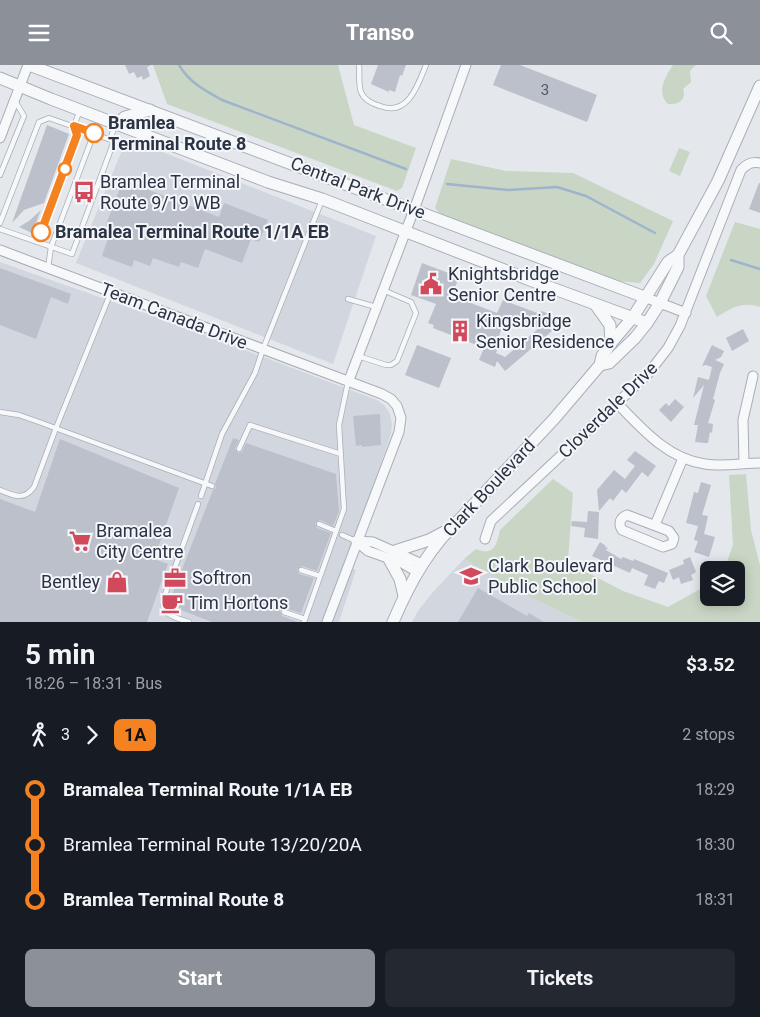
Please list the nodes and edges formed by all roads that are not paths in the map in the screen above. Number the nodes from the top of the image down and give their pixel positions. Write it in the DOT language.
graph roads {
  1 [pos="28,65"];
  2 [pos="360,65"];
  3 [pos="426,65"];
  4 [pos="466,65"];
  5 [pos="0,78"];
  6 [pos="20,86"];
  7 [pos="760,86"];
  8 [pos="15,100"];
  9 [pos="80,110"];
  10 [pos="150,110"];
  11 [pos="117,124"];
  12 [pos="74,126"];
  13 [pos="94,133"];
  14 [pos="0,138"];
  15 [pos="110,139"];
  16 [pos="760,163"];
  17 [pos="0,175"];
  18 [pos="322,199"];
  19 [pos="414,210"];
  20 [pos="0,223"];
  21 [pos="0,229"];
  22 [pos="405,230"];
  23 [pos="37,242"];
  24 [pos="51,247"];
  25 [pos="0,249"];
  26 [pos="678,255"];
  27 [pos="48,268"];
  28 [pos="383,290"];
  29 [pos="111,292"];
  30 [pos="647,298"];
  31 [pos="348,299"];
  32 [pos="594,302"];
  33 [pos="660,303"];
  34 [pos="376,308"];
  35 [pos="686,313"];
  36 [pos="633,317"];
  37 [pos="647,323"];
  38 [pos="610,343"];
  39 [pos="262,349"];
  40 [pos="358,356"];
  41 [pos="600,365"];
  42 [pos="753,376"];
  43 [pos="348,380"];
  44 [pos="617,403"];
  45 [pos="0,412"];
  46 [pos="56,428"];
  47 [pos="240,449"];
  48 [pos="341,454"];
  49 [pos="683,458"];
  50 [pos="744,463"];
  51 [pos="760,463"];
  52 [pos="206,484"];
  53 [pos="212,486"];
  54 [pos="0,490"];
  55 [pos="201,496"];
  56 [pos="198,504"];
  57 [pos="319,524"];
  58 [pos="654,525"];
  59 [pos="448,530"];
  60 [pos="336,531"];
  61 [pos="342,535"];
  62 [pos="485,539"];
  63 [pos="356,541"];
  64 [pos="392,555"];
  65 [pos="420,568"];
  66 [pos="301,570"];
  67 [pos="320,576"];
  68 [pos="404,596"];
  69 [pos="331,610"];
  70 [pos="284,612"];
  71 [pos="304,621"];
  72 [pos="189,622"];
  73 [pos="327,622"];
  74 [pos="331,622"];
  75 [pos="393,622"];
  1 -- 6 [label="street"];
  1 -- 10 [label="street, Central Park Drive"];
  2 -- 3 [label="lane"];
  4 -- 19 [label="street"];
  5 -- 6 [label="street, Central Park Drive"];
  6 -- 8 [label="street"];
  6 -- 9 [label="street, Central Park Drive"];
  7 -- 26 [label="street, Clark Boulevard"];
  8 -- 14 [label="street"];
  8 -- 17 [label="lane"];
  9 -- 11 [label="street, Central Park Drive"];
  9 -- 12 [label="lane"];
  10 -- 11 [label="street"];
  10 -- 19 [label="street, Central Park Drive"];
  11 -- 15 [label="lane"];
  11 -- 18 [label="street, Central Park Drive"];
  12 -- 13 [label="lane"];
  12 -- 20 [label="lane"];
  12 -- 23 [label="lane"];
  13 -- 15 [label="lane"];
  13 -- 24 [label="lane"];
  15 -- 24 [label="lane"];
  16 -- 35 [label="street, Cloverdale Drive"];
  18 -- 22 [label="street, Central Park Drive"];
  18 -- 39 [label="lane"];
  19 -- 22 [label="street"];
  19 -- 30 [label="street, Central Park Drive"];
  21 -- 23 [label="lane"];
  22 -- 28 [label="street"];
  22 -- 32 [label="street, Central Park Drive"];
  23 -- 24 [label="lane"];
  24 -- 27 [label="lane"];
  25 -- 27 [label="street, Team Canada Drive"];
  26 -- 30 [label="street, Clark Boulevard"];
  26 -- 33 [label="street, Clark Boulevard"];
  27 -- 29 [label="street, Team Canada Drive"];
  28 -- 34 [label="street"];
  28 -- 40 [label="lane"];
  29 -- 39 [label="street, Team Canada Drive"];
  29 -- 46 [label="lane"];
  30 -- 33 [label="street, Central Park Drive"];
  30 -- 36 [label="street, Clark Boulevard"];
  31 -- 34 [label="lane"];
  32 -- 36 [label="street, Central Park Drive"];
  32 -- 38 [label="street"];
  33 -- 35 [label="street, Central Park Drive"];
  33 -- 37 [label="street, Clark Boulevard"];
  34 -- 40 [label="street"];
  35 -- 44 [label="street, Cloverdale Drive"];
  36 -- 37 [label="street, Central Park Drive"];
  36 -- 38 [label="street, Clark Boulevard"];
  37 -- 41 [label="street, Clark Boulevard"];
  38 -- 41 [label="street, Clark Boulevard"];
  39 -- 43 [label="street, Team Canada Drive"];
  39 -- 52 [label="lane"];
  40 -- 43 [label="street"];
  41 -- 59 [label="street, Clark Boulevard"];
  42 -- 50 [label="street"];
  43 -- 48 [label="lane"];
  43 -- 63 [label="street, Team Canada Drive"];
  44 -- 49 [label="street"];
  44 -- 62 [label="street, Cloverdale Drive"];
  45 -- 46 [label="lane"];
  46 -- 52 [label="lane"];
  46 -- 54 [label="lane"];
  47 -- 48 [label="lane"];
  48 -- 60 [label="lane"];
  49 -- 50 [label="street"];
  49 -- 58 [label="street"];
  50 -- 51 [label="street"];
  52 -- 53 [label="lane"];
  52 -- 55 [label="lane"];
  56 -- 72 [label="lane"];
  57 -- 60 [label="lane"];
  58 -- 58 [label="street"];
  59 -- 64 [label="street"];
  59 -- 65 [label="street, Clark Boulevard"];
  60 -- 67 [label="lane"];
  61 -- 63 [label="lane"];
  63 -- 64 [label="street"];
  63 -- 69 [label="street, Team Canada Drive"];
  64 -- 65 [label="street"];
  64 -- 68 [label="street"];
  65 -- 68 [label="street, Clark Boulevard"];
  66 -- 67 [label="lane"];
  67 -- 71 [label="lane"];
  68 -- 75 [label="street, Clark Boulevard"];
  69 -- 73 [label="street, Team Canada Drive"];
  69 -- 74 [label="lane"];
  70 -- 71 [label="lane"];
}
